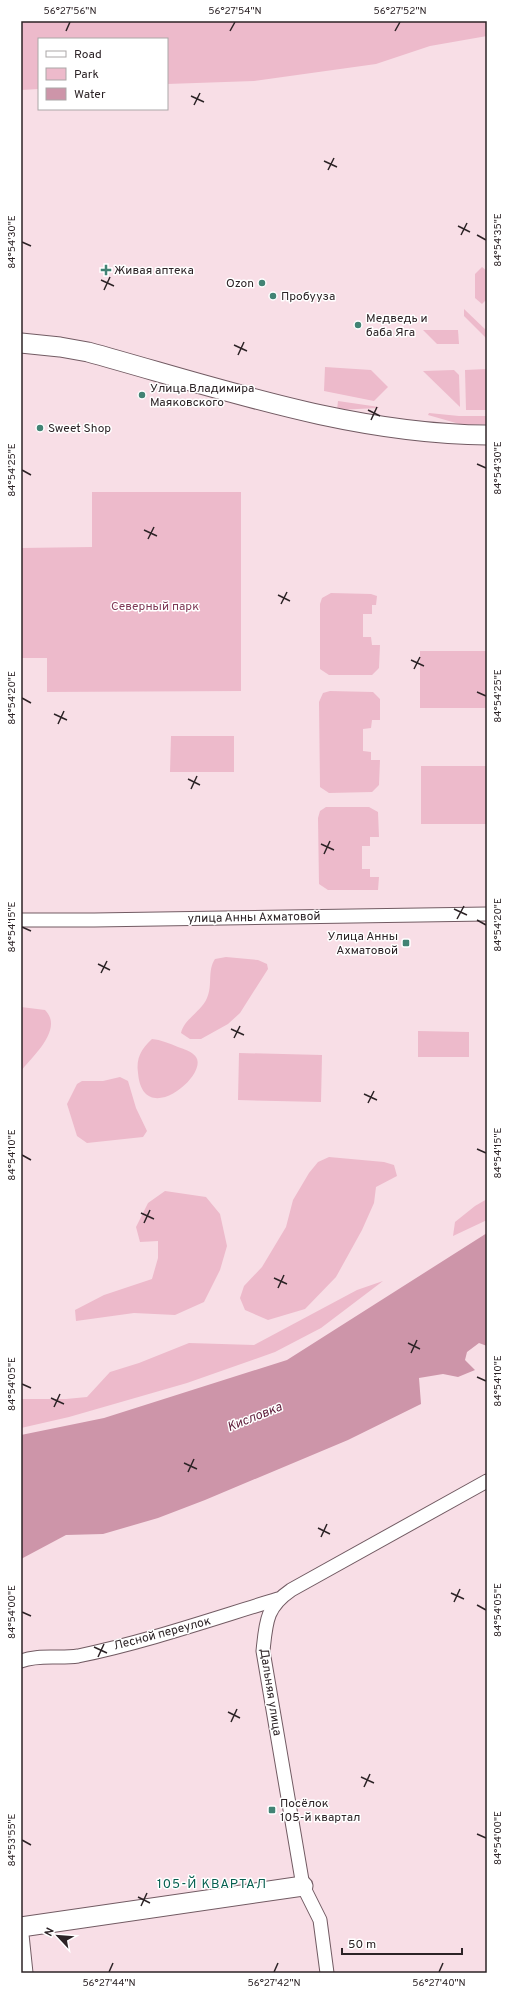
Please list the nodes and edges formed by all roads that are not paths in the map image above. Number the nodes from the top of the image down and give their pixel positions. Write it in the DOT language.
graph roads {
  1 [pos="21,343"];
  2 [pos="487,435"];
  3 [pos="487,914"];
  4 [pos="21,920"];
  5 [pos="487,1481"];
  6 [pos="278,1599"];
  7 [pos="21,1661"];
  8 [pos="304,1886"];
  9 [pos="21,1926"];
  10 [pos="26,1973"];
  11 [pos="327,1973"];
  1 -- 2 [label="street"];
  3 -- 4 [label="street, улица Анны Ахматовой"];
  5 -- 6 [label="street, Дальняя улица"];
  6 -- 7 [label="street, Лесной переулок"];
  6 -- 8 [label="street, Дальняя улица"];
  8 -- 9 [label="street"];
  8 -- 11 [label="street, Дальняя улица"];
  9 -- 10 [label="street"];
}
